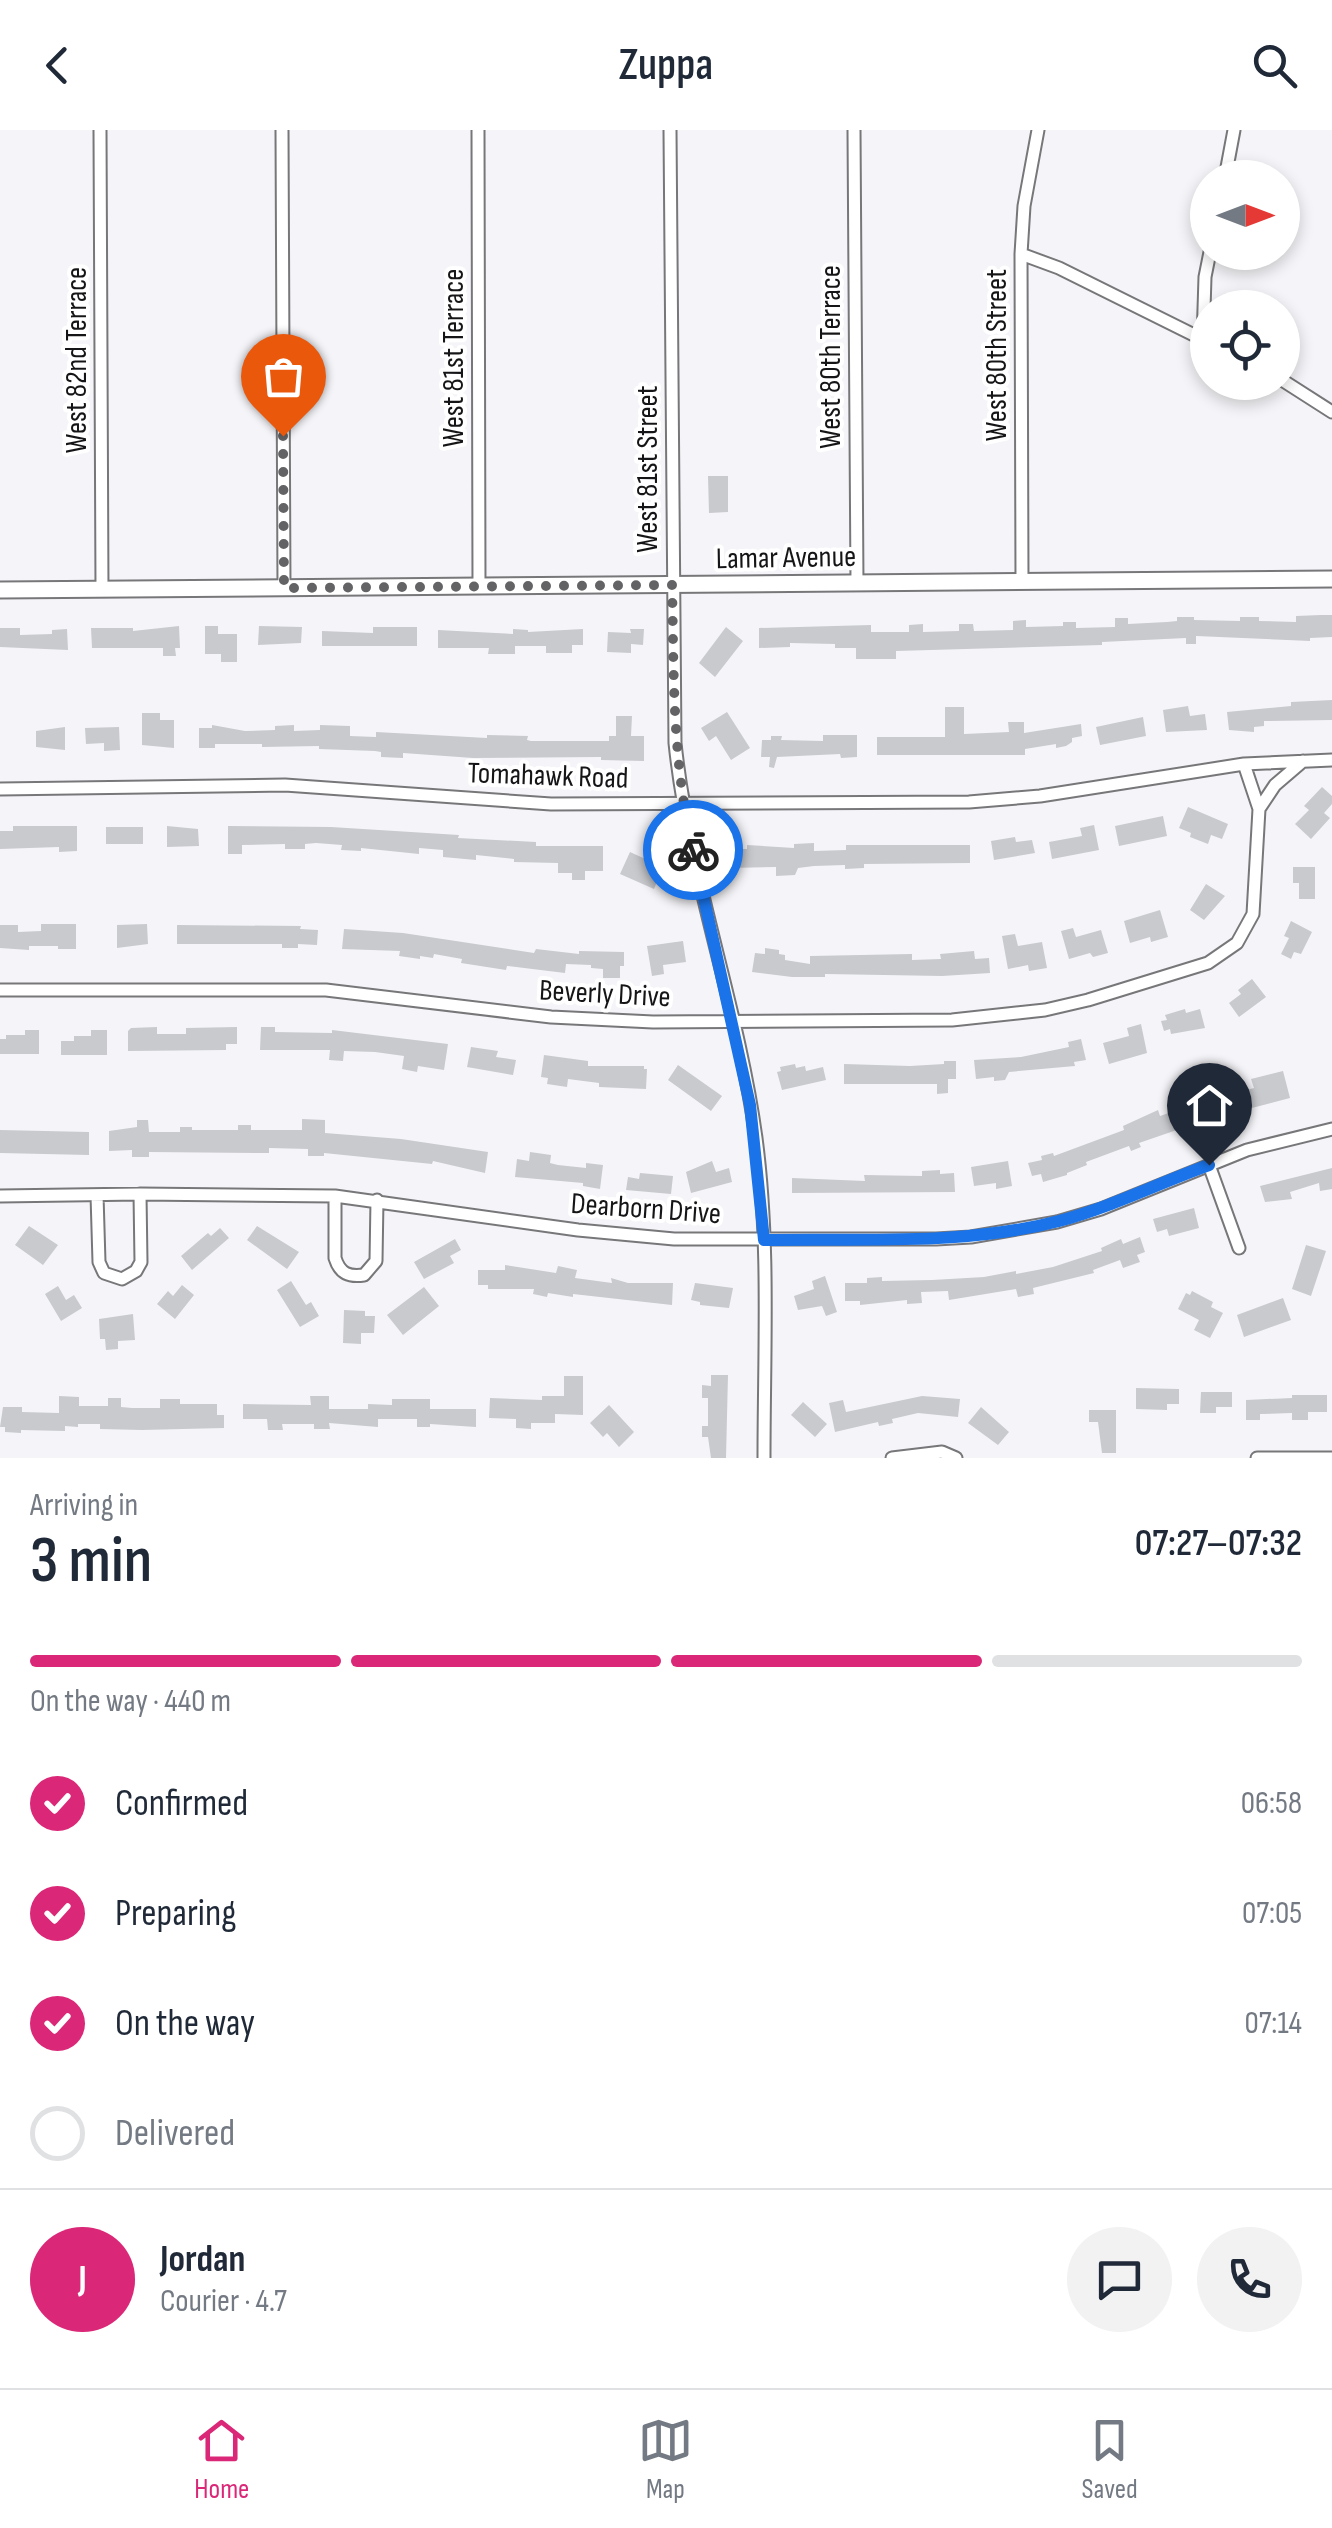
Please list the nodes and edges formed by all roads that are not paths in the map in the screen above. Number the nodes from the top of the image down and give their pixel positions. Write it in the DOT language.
graph roads {
  1 [pos="100,130"];
  2 [pos="282,130"];
  3 [pos="478,130"];
  4 [pos="670,130"];
  5 [pos="854,130"];
  6 [pos="1038,130"];
  7 [pos="1234,130"];
  8 [pos="1228,160"];
  9 [pos="1022,254"];
  10 [pos="1190,334"];
  11 [pos="1300,392"];
  12 [pos="1332,412"];
  13 [pos="1332,579"];
  14 [pos="1022,582"];
  15 [pos="856,584"];
  16 [pos="672,585"];
  17 [pos="479,587"];
  18 [pos="284,588"];
  19 [pos="0,590"];
  20 [pos="102,590"];
  21 [pos="1302,760"];
  22 [pos="1332,760"];
  23 [pos="1244,764"];
  24 [pos="0,789"];
  25 [pos="683,804"];
  26 [pos="1259,808"];
  27 [pos="0,990"];
  28 [pos="732,1022"];
  29 [pos="1332,1129"];
  30 [pos="1209,1165"];
  31 [pos="97,1194"];
  32 [pos="140,1194"];
  33 [pos="0,1196"];
  34 [pos="335,1196"];
  35 [pos="377,1200"];
  36 [pos="764,1240"];
  37 [pos="1239,1248"];
  38 [pos="764,1458"];
  39 [pos="892,1458"];
  40 [pos="956,1458"];
  41 [pos="1257,1458"];
  42 [pos="1332,1458"];
  1 -- 20 [label="street, West 82nd Terrace"];
  2 -- 18 [label="street"];
  3 -- 17 [label="street, West 81st Terrace"];
  4 -- 16 [label="street, West 81st Street"];
  5 -- 15 [label="street, West 80th Terrace"];
  6 -- 9 [label="street, West 80th Street"];
  7 -- 8 [label="street"];
  9 -- 10 [label="street"];
  9 -- 14 [label="street, West 80th Street"];
  11 -- 12 [label="street"];
  13 -- 14 [label="street, Lamar Avenue"];
  14 -- 15 [label="street, Lamar Avenue"];
  15 -- 16 [label="street, Lamar Avenue"];
  16 -- 17 [label="street, Lamar Avenue"];
  16 -- 25 [label="street, West 81st Street"];
  17 -- 18 [label="street, Lamar Avenue"];
  18 -- 20 [label="street, Lamar Avenue"];
  19 -- 20 [label="street, Lamar Avenue"];
  21 -- 22 [label="street, Tomahawk Road"];
  21 -- 23 [label="street, Tomahawk Road"];
  21 -- 26 [label="street"];
  23 -- 25 [label="street, Tomahawk Road"];
  23 -- 26 [label="street, Beverly Drive"];
  24 -- 25 [label="street, Tomahawk Road"];
  25 -- 28 [label="street, West 81st Street"];
  26 -- 28 [label="street, Beverly Drive"];
  27 -- 28 [label="street, Beverly Drive"];
  28 -- 36 [label="street, West 81st Street"];
  29 -- 30 [label="street, Dearborn Drive"];
  30 -- 36 [label="street, Dearborn Drive"];
  30 -- 37 [label="street"];
  31 -- 32 [label="street, Dearborn Drive"];
  31 -- 32 [label="street"];
  31 -- 33 [label="street, Dearborn Drive"];
  32 -- 34 [label="street, Dearborn Drive"];
  34 -- 35 [label="street, Dearborn Drive"];
  34 -- 35 [label="street"];
  35 -- 36 [label="street, Dearborn Drive"];
  36 -- 38 [label="street, West 81st Street"];
  39 -- 40 [label="street"];
  41 -- 42 [label="street"];
}
